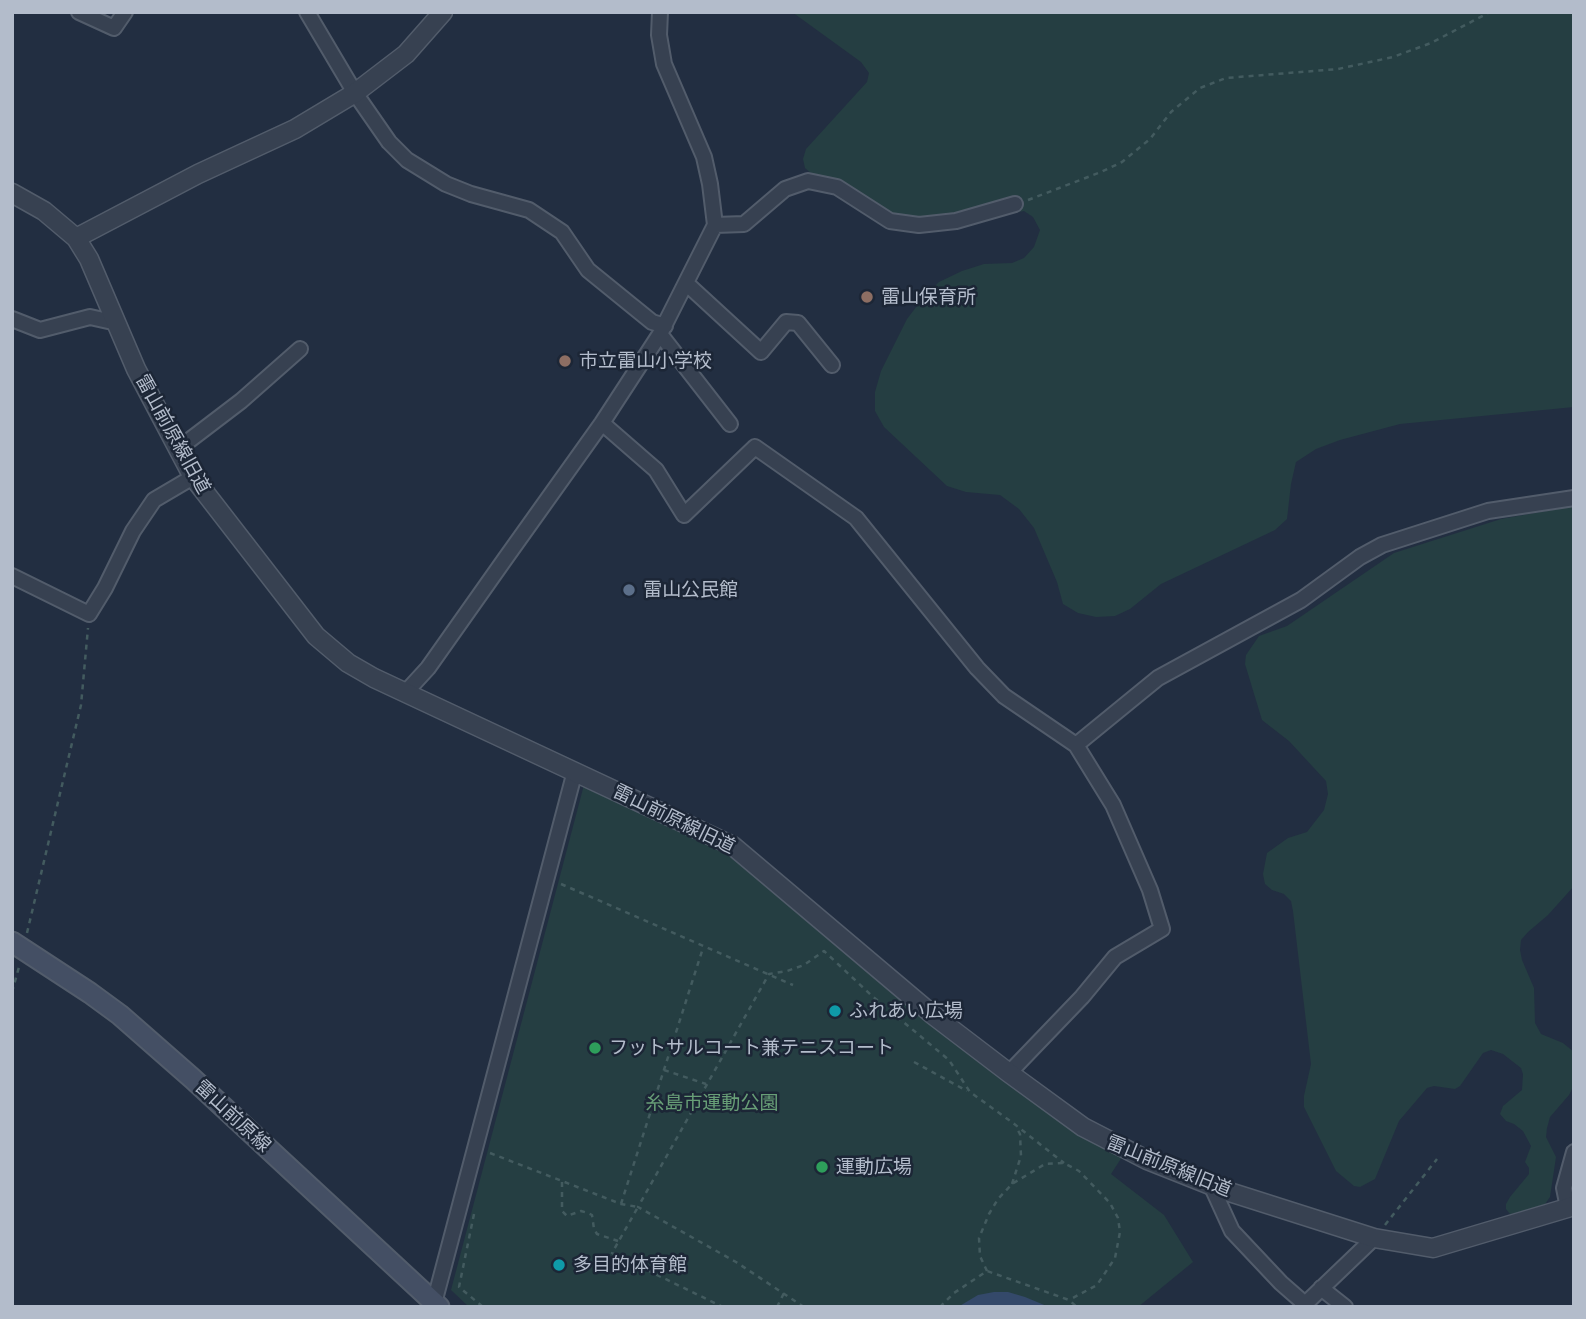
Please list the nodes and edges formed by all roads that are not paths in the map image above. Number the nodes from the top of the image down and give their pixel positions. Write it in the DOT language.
graph roads {
  1 [pos="79,12"];
  2 [pos="125,12"];
  3 [pos="307,12"];
  4 [pos="443,12"];
  5 [pos="660,12"];
  6 [pos="355,93"];
  7 [pos="12,193"];
  8 [pos="1015,204"];
  9 [pos="715,225"];
  10 [pos="76,238"];
  11 [pos="687,284"];
  12 [pos="12,319"];
  13 [pos="117,323"];
  14 [pos="663,330"];
  15 [pos="300,349"];
  16 [pos="832,365"];
  17 [pos="602,423"];
  18 [pos="730,424"];
  19 [pos="178,449"];
  20 [pos="193,477"];
  21 [pos="1574,498"];
  22 [pos="12,576"];
  23 [pos="406,692"];
  24 [pos="1076,744"];
  25 [pos="575,771"];
  26 [pos="18,945"];
  27 [pos="1009,1073"];
  28 [pos="1574,1152"];
  29 [pos="1211,1185"];
  30 [pos="1571,1207"];
  31 [pos="1374,1238"];
  32 [pos="1321,1288"];
  33 [pos="436,1305"];
  34 [pos="1303,1305"];
  35 [pos="1345,1307"];
  1 -- 2 [label="street"];
  3 -- 6 [label="street"];
  4 -- 6 [label="street"];
  5 -- 9 [label="street"];
  6 -- 10 [label="street"];
  6 -- 14 [label="street"];
  7 -- 10 [label="street, 雷山前原線旧道"];
  8 -- 9 [label="street"];
  9 -- 11 [label="street"];
  10 -- 13 [label="street, 雷山前原線旧道"];
  11 -- 14 [label="street"];
  11 -- 16 [label="street"];
  12 -- 13 [label="street"];
  13 -- 19 [label="street, 雷山前原線旧道"];
  14 -- 17 [label="street"];
  14 -- 18 [label="street"];
  15 -- 19 [label="street"];
  17 -- 23 [label="street"];
  17 -- 24 [label="street"];
  19 -- 20 [label="street, 雷山前原線旧道"];
  20 -- 22 [label="street"];
  20 -- 23 [label="street, 雷山前原線旧道"];
  21 -- 24 [label="street"];
  23 -- 25 [label="street, 雷山前原線旧道"];
  24 -- 27 [label="street"];
  25 -- 27 [label="street, 雷山前原線旧道"];
  25 -- 33 [label="street"];
  26 -- 33 [label="main road, 雷山前原線"];
  27 -- 29 [label="street, 雷山前原線旧道"];
  28 -- 30 [label="street"];
  29 -- 31 [label="street, 雷山前原線旧道"];
  29 -- 34 [label="street"];
  30 -- 31 [label="street, 雷山前原線旧道"];
  31 -- 32 [label="street"];
  32 -- 34 [label="street"];
  32 -- 35 [label="street"];
}
